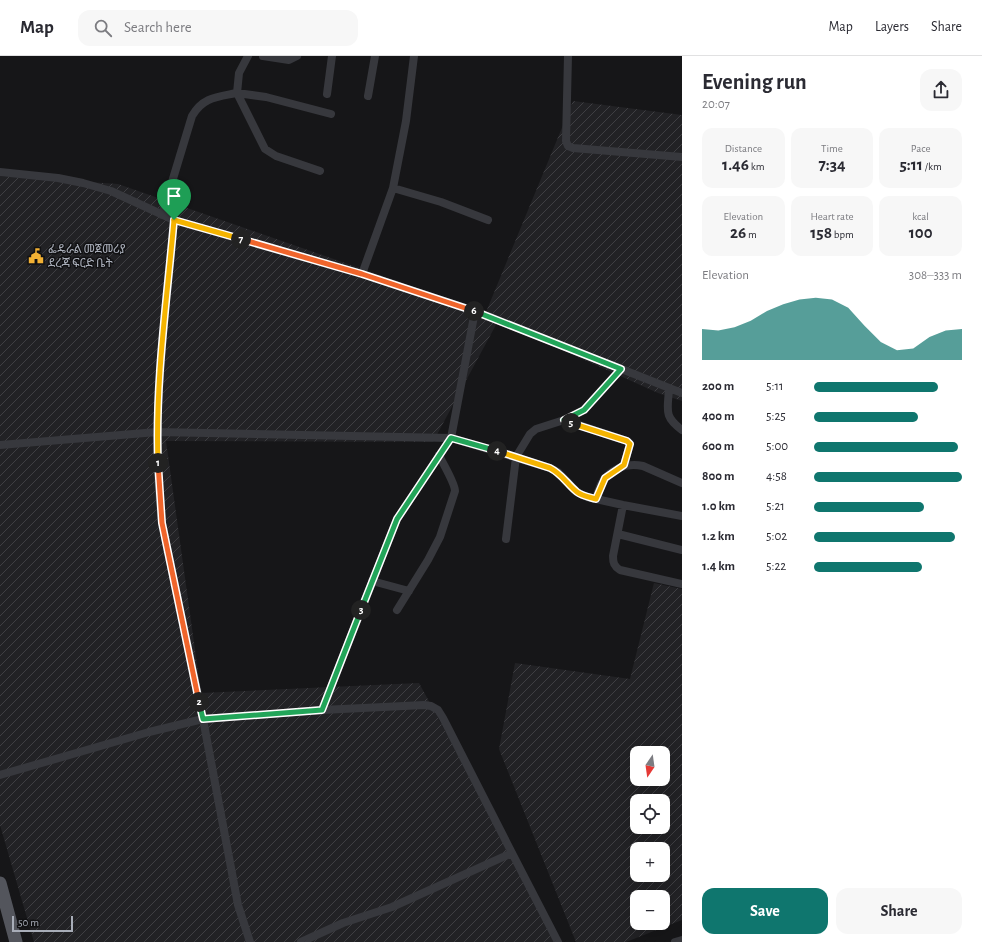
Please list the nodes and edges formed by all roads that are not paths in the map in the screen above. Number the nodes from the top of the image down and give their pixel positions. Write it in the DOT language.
graph roads {
  1 [pos="248,56"];
  2 [pos="263,56"];
  3 [pos="296,56"];
  4 [pos="332,56"];
  5 [pos="375,56"];
  6 [pos="414,56"];
  7 [pos="568,56"];
  8 [pos="237,93"];
  9 [pos="327,94"];
  10 [pos="368,96"];
  11 [pos="331,114"];
  12 [pos="682,157"];
  13 [pos="320,171"];
  14 [pos="0,172"];
  15 [pos="393,188"];
  16 [pos="162,215"];
  17 [pos="174,220"];
  18 [pos="488,220"];
  19 [pos="362,274"];
  20 [pos="475,311"];
  21 [pos="621,369"];
  22 [pos="670,388"];
  23 [pos="682,393"];
  24 [pos="564,420"];
  25 [pos="682,430"];
  26 [pos="157,432"];
  27 [pos="451,438"];
  28 [pos="0,445"];
  29 [pos="439,455"];
  30 [pos="516,457"];
  31 [pos="624,465"];
  32 [pos="682,483"];
  33 [pos="596,499"];
  34 [pos="623,505"];
  35 [pos="682,516"];
  36 [pos="618,534"];
  37 [pos="506,539"];
  38 [pos="682,550"];
  39 [pos="372,581"];
  40 [pos="682,584"];
  41 [pos="409,591"];
  42 [pos="397,610"];
  43 [pos="322,710"];
  44 [pos="203,719"];
  45 [pos="0,775"];
  46 [pos="512,854"];
  47 [pos="0,883"];
  48 [pos="682,940"];
  49 [pos="16,942"];
  50 [pos="250,942"];
  51 [pos="301,942"];
  52 [pos="558,942"];
  53 [pos="675,942"];
  1 -- 8 [label="street"];
  2 -- 3 [label="street"];
  4 -- 9 [label="street"];
  5 -- 10 [label="street"];
  6 -- 15 [label="street"];
  7 -- 12 [label="street"];
  8 -- 11 [label="street"];
  8 -- 13 [label="street"];
  8 -- 16 [label="street"];
  14 -- 16 [label="street"];
  15 -- 18 [label="street"];
  15 -- 19 [label="street"];
  16 -- 17 [label="street"];
  17 -- 19 [label="street"];
  17 -- 26 [label="street"];
  19 -- 20 [label="street"];
  20 -- 21 [label="street"];
  20 -- 27 [label="street"];
  21 -- 22 [label="street"];
  21 -- 24 [label="street"];
  22 -- 23 [label="street"];
  22 -- 25 [label="street"];
  24 -- 30 [label="street"];
  24 -- 31 [label="street"];
  26 -- 27 [label="street"];
  26 -- 28 [label="street"];
  26 -- 44 [label="street"];
  27 -- 29 [label="street"];
  27 -- 30 [label="street"];
  29 -- 39 [label="street"];
  29 -- 41 [label="street"];
  30 -- 33 [label="street"];
  30 -- 37 [label="street"];
  31 -- 32 [label="street"];
  31 -- 33 [label="street"];
  33 -- 34 [label="street"];
  34 -- 35 [label="street"];
  34 -- 36 [label="street"];
  36 -- 38 [label="street"];
  36 -- 40 [label="street"];
  39 -- 41 [label="street"];
  39 -- 43 [label="street"];
  41 -- 42 [label="street"];
  43 -- 44 [label="street"];
  43 -- 46 [label="street"];
  44 -- 45 [label="street"];
  44 -- 50 [label="street"];
  46 -- 51 [label="street"];
  46 -- 52 [label="street"];
  47 -- 49 [label="main road"];
  48 -- 53 [label="street"];
}
